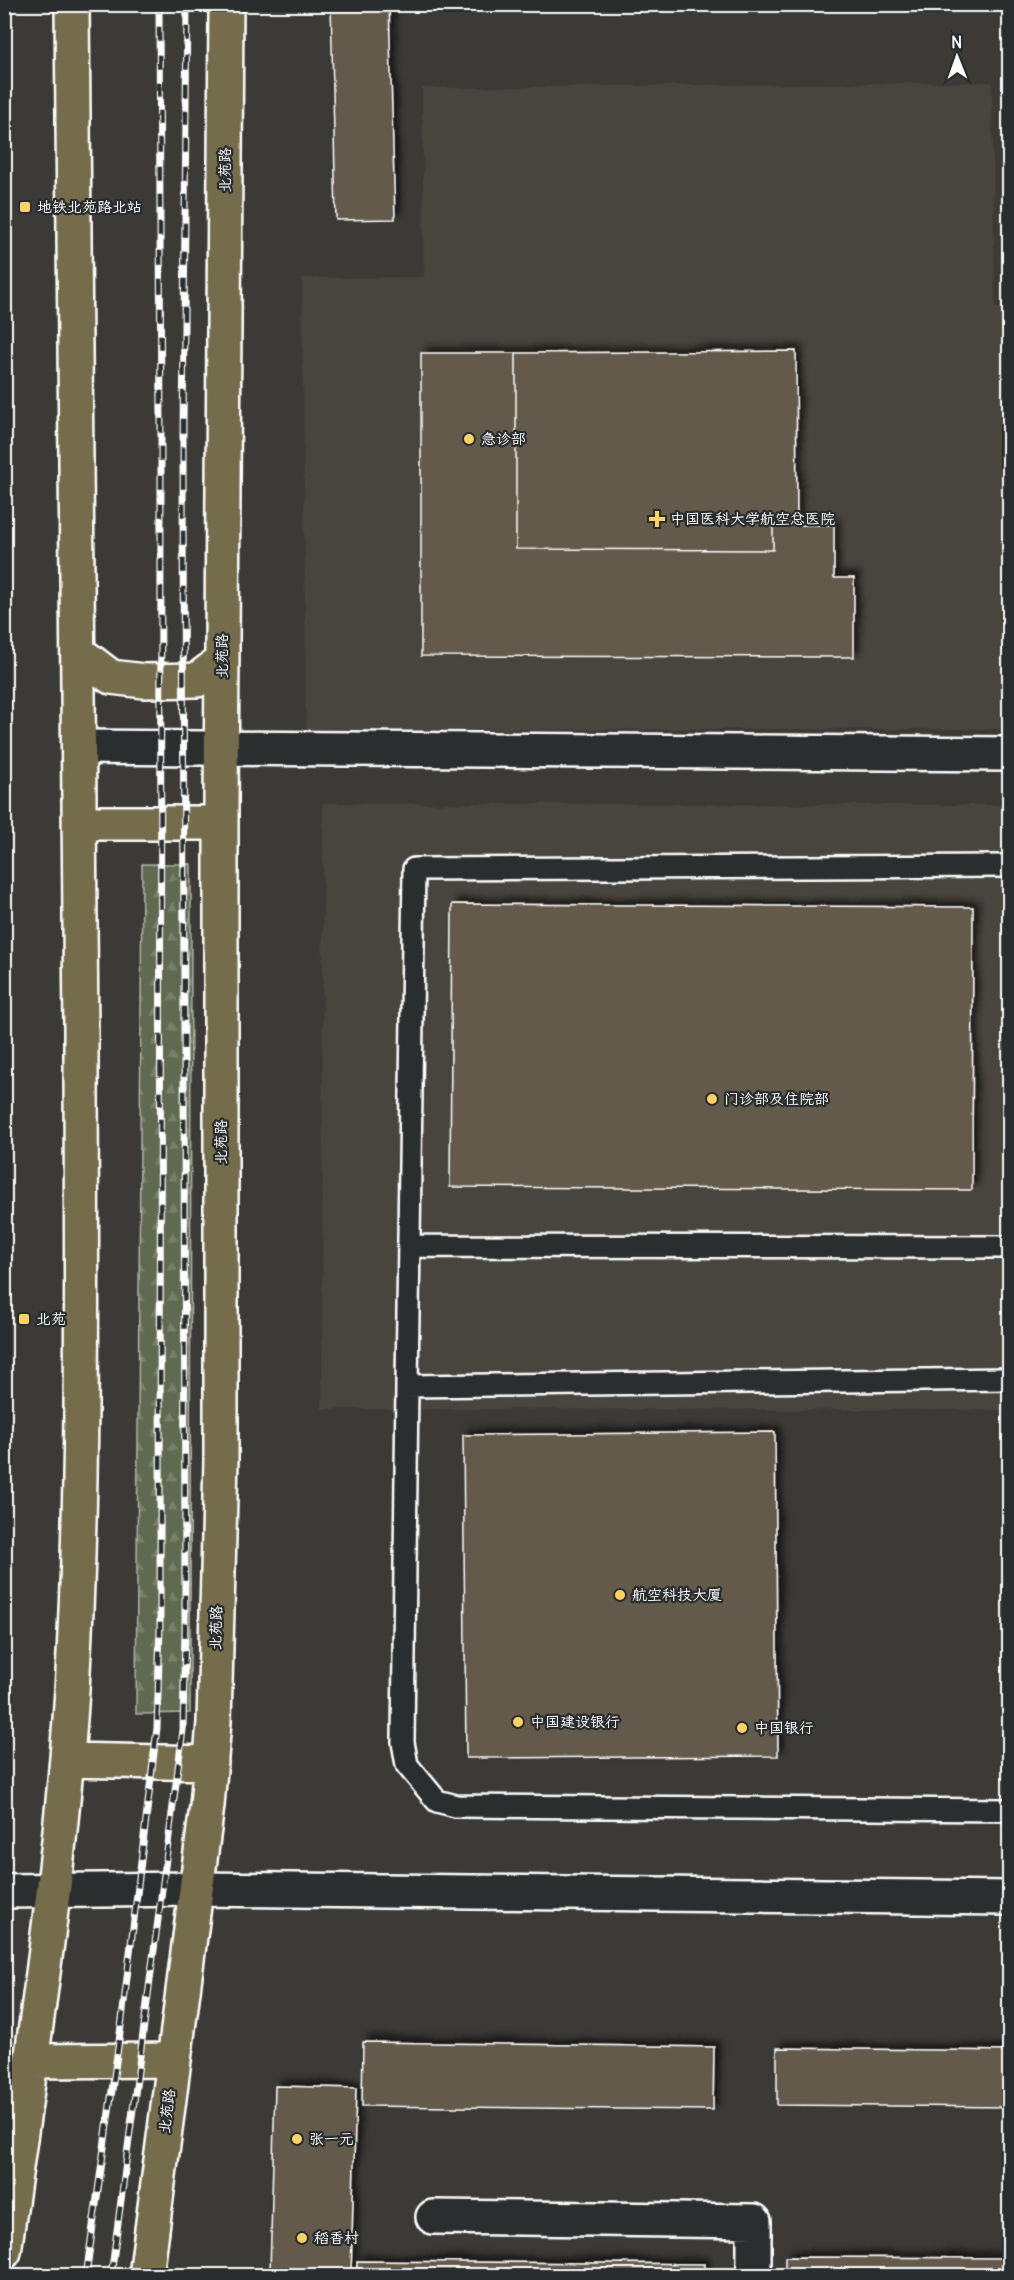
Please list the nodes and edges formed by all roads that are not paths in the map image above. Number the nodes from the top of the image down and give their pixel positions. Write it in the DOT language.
graph roads {
  1 [pos="72,4"];
  2 [pos="226,4"];
  3 [pos="78,652"];
  4 [pos="222,661"];
  5 [pos="80,747"];
  6 [pos="221,747"];
  7 [pos="1010,754"];
  8 [pos="80,823"];
  9 [pos="221,823"];
  10 [pos="1010,866"];
  11 [pos="409,1246"];
  12 [pos="1010,1247"];
  13 [pos="1010,1380"];
  14 [pos="407,1386"];
  15 [pos="67,1760"];
  16 [pos="211,1763"];
  17 [pos="1010,1810"];
  18 [pos="196,1889"];
  19 [pos="4,1891"];
  20 [pos="55,1891"];
  21 [pos="1010,1898"];
  22 [pos="174,2060"];
  23 [pos="31,2061"];
  24 [pos="433,2217"];
  25 [pos="4,2252"];
  26 [pos="146,2276"];
  27 [pos="754,2276"];
  1 -- 3 [label="main road"];
  2 -- 4 [label="main road, 北苑路"];
  3 -- 4 [label="main road"];
  3 -- 5 [label="main road"];
  4 -- 6 [label="main road, 北苑路"];
  5 -- 6 [label="street"];
  5 -- 8 [label="main road"];
  6 -- 7 [label="street"];
  6 -- 9 [label="main road, 北苑路"];
  8 -- 9 [label="main road"];
  8 -- 15 [label="main road"];
  9 -- 16 [label="main road, 北苑路"];
  10 -- 11 [label="lane"];
  11 -- 12 [label="lane"];
  11 -- 14 [label="lane"];
  13 -- 14 [label="lane"];
  14 -- 17 [label="lane"];
  15 -- 16 [label="main road"];
  15 -- 20 [label="main road"];
  16 -- 18 [label="main road, 北苑路"];
  18 -- 20 [label="street"];
  18 -- 21 [label="street"];
  18 -- 22 [label="main road, 北苑路"];
  19 -- 20 [label="street"];
  20 -- 23 [label="main road"];
  22 -- 23 [label="main road"];
  22 -- 26 [label="main road, 北苑路"];
  23 -- 25 [label="main road"];
  24 -- 27 [label="street"];
}
